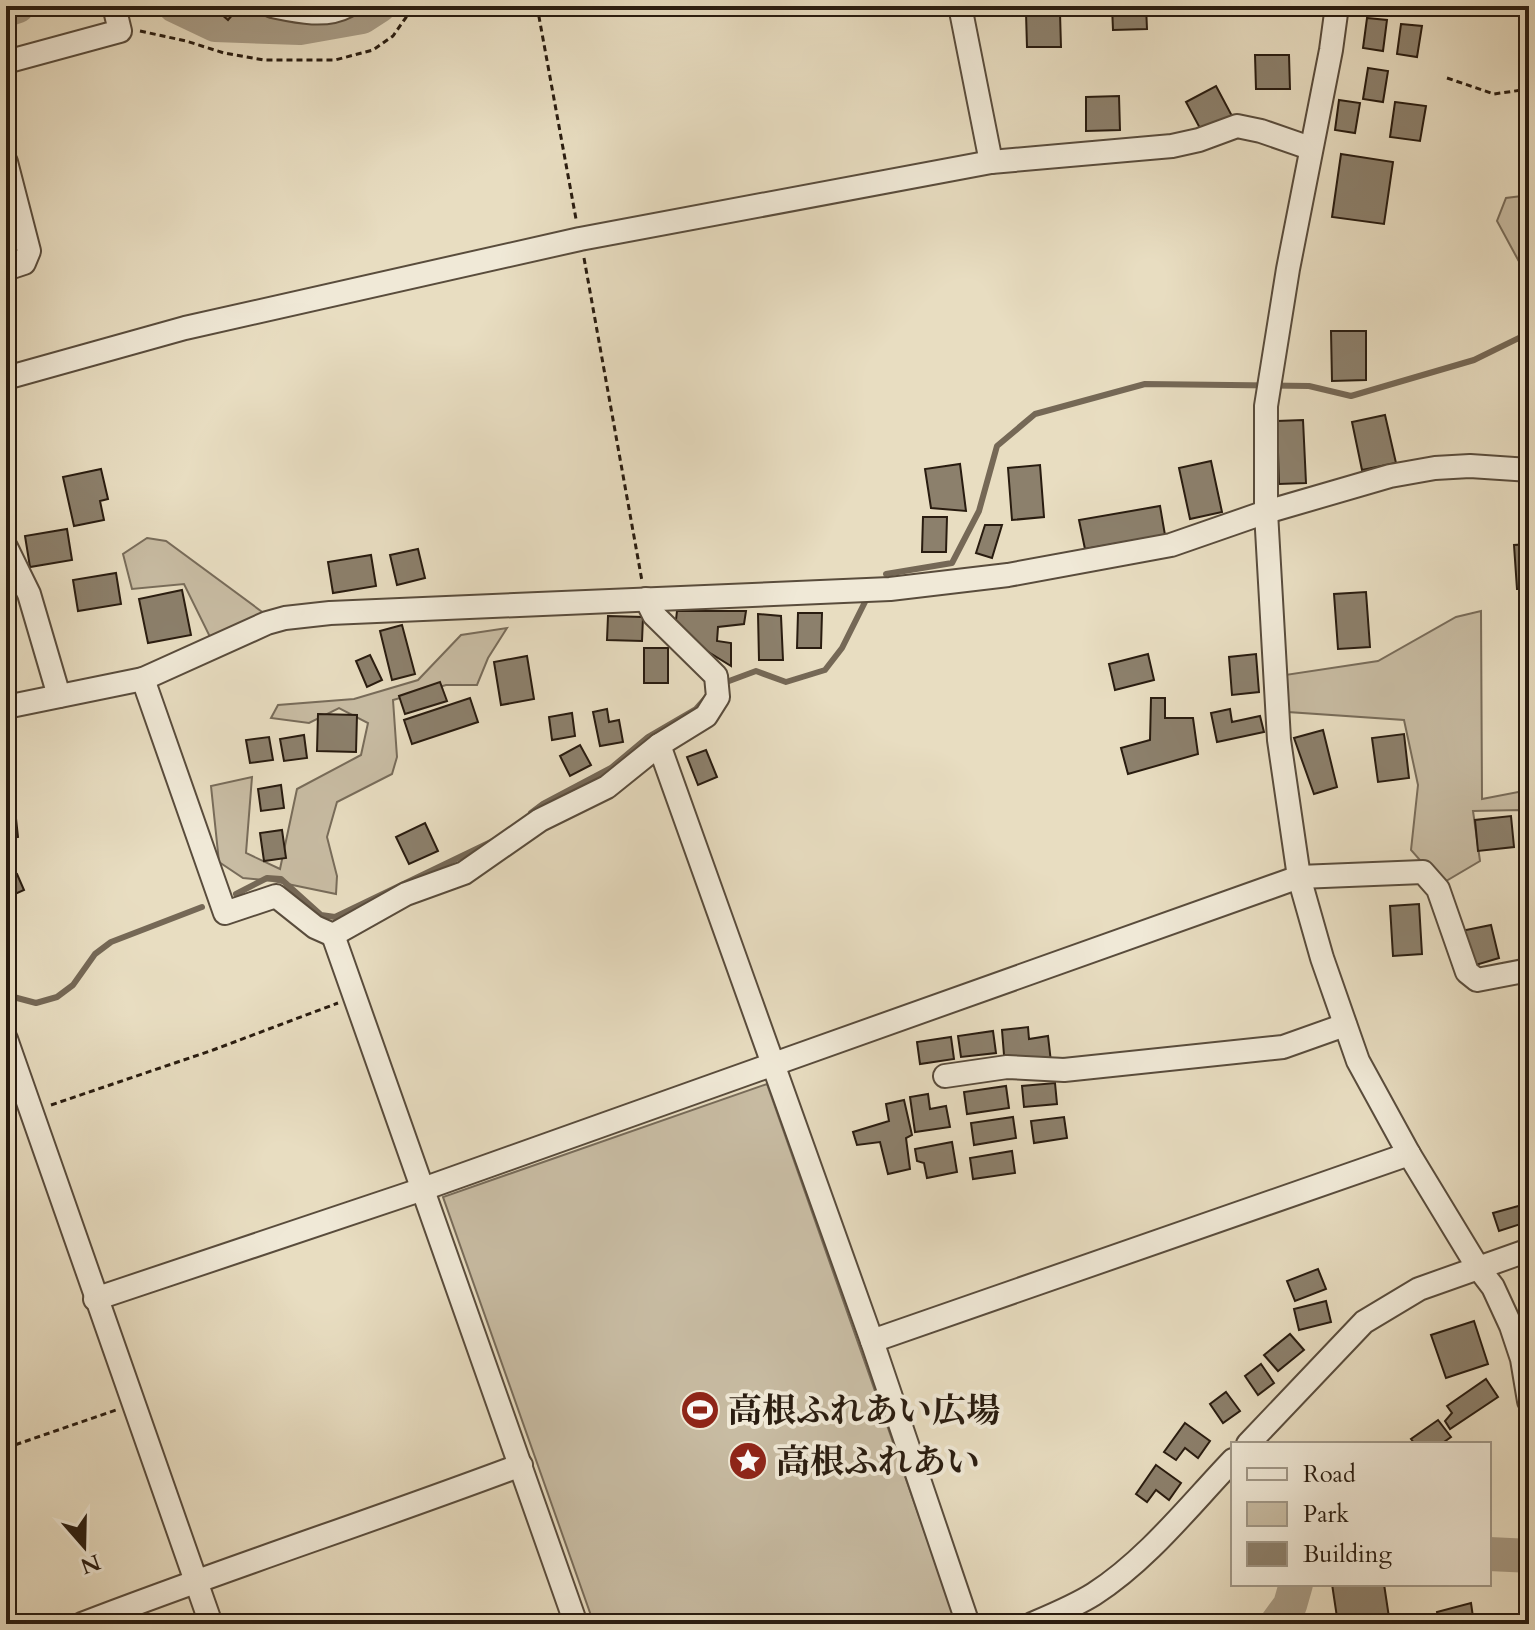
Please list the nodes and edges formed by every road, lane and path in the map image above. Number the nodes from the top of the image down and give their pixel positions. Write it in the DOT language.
graph roads {
  1 [pos="114,6"];
  2 [pos="272,6"];
  3 [pos="347,6"];
  4 [pos="414,6"];
  5 [pos="537,6"];
  6 [pos="960,6"];
  7 [pos="1337,6"];
  8 [pos="120,31"];
  9 [pos="6,62"];
  10 [pos="1447,78"];
  11 [pos="1529,89"];
  12 [pos="1310,148"];
  13 [pos="6,162"];
  14 [pos="991,162"];
  15 [pos="580,239"];
  16 [pos="6,269"];
  17 [pos="6,378"];
  18 [pos="1529,470"];
  19 [pos="1266,512"];
  20 [pos="6,547"];
  21 [pos="646,599"];
  22 [pos="143,679"];
  23 [pos="59,696"];
  24 [pos="6,707"];
  25 [pos="659,745"];
  26 [pos="1299,877"];
  27 [pos="333,935"];
  28 [pos="1529,970"];
  29 [pos="353,997"];
  30 [pos="1345,1025"];
  31 [pos="6,1039"];
  32 [pos="771,1063"];
  33 [pos="945,1076"];
  34 [pos="30,1113"];
  35 [pos="1409,1154"];
  36 [pos="423,1189"];
  37 [pos="1529,1250"];
  38 [pos="1477,1266"];
  39 [pos="95,1299"];
  40 [pos="872,1341"];
  41 [pos="1529,1401"];
  42 [pos="135,1404"];
  43 [pos="1250,1442"];
  44 [pos="6,1448"];
  45 [pos="1231,1462"];
  46 [pos="521,1465"];
  47 [pos="196,1580"];
  48 [pos="82,1624"];
  49 [pos="211,1624"];
  50 [pos="576,1624"];
  51 [pos="968,1624"];
  52 [pos="1032,1624"];
  1 -- 8 [label="street"];
  2 -- 3 [label="street"];
  4 -- 8 [label="path"];
  5 -- 15 [label="path"];
  6 -- 14 [label="street"];
  7 -- 12 [label="street"];
  8 -- 9 [label="street"];
  10 -- 11 [label="path"];
  12 -- 14 [label="street"];
  12 -- 19 [label="street"];
  13 -- 16 [label="street"];
  14 -- 15 [label="street"];
  15 -- 17 [label="street"];
  15 -- 21 [label="path"];
  18 -- 19 [label="street"];
  19 -- 21 [label="street"];
  19 -- 26 [label="street"];
  20 -- 23 [label="street"];
  21 -- 22 [label="street"];
  21 -- 25 [label="street"];
  22 -- 23 [label="street"];
  22 -- 27 [label="street"];
  23 -- 24 [label="street"];
  25 -- 27 [label="street"];
  25 -- 32 [label="street"];
  26 -- 28 [label="street"];
  26 -- 30 [label="street"];
  26 -- 32 [label="street"];
  27 -- 29 [label="street"];
  29 -- 34 [label="path"];
  29 -- 36 [label="street"];
  30 -- 33 [label="street"];
  30 -- 35 [label="street"];
  31 -- 34 [label="street"];
  32 -- 36 [label="street"];
  32 -- 40 [label="street"];
  34 -- 39 [label="street"];
  35 -- 38 [label="street"];
  35 -- 40 [label="street"];
  36 -- 39 [label="street"];
  36 -- 46 [label="street"];
  37 -- 38 [label="street"];
  38 -- 41 [label="street"];
  38 -- 43 [label="street"];
  39 -- 42 [label="street"];
  40 -- 51 [label="street"];
  42 -- 44 [label="path"];
  42 -- 47 [label="street"];
  45 -- 52 [label="street"];
  46 -- 47 [label="street"];
  46 -- 50 [label="street"];
  47 -- 48 [label="street"];
  47 -- 49 [label="street"];
}
